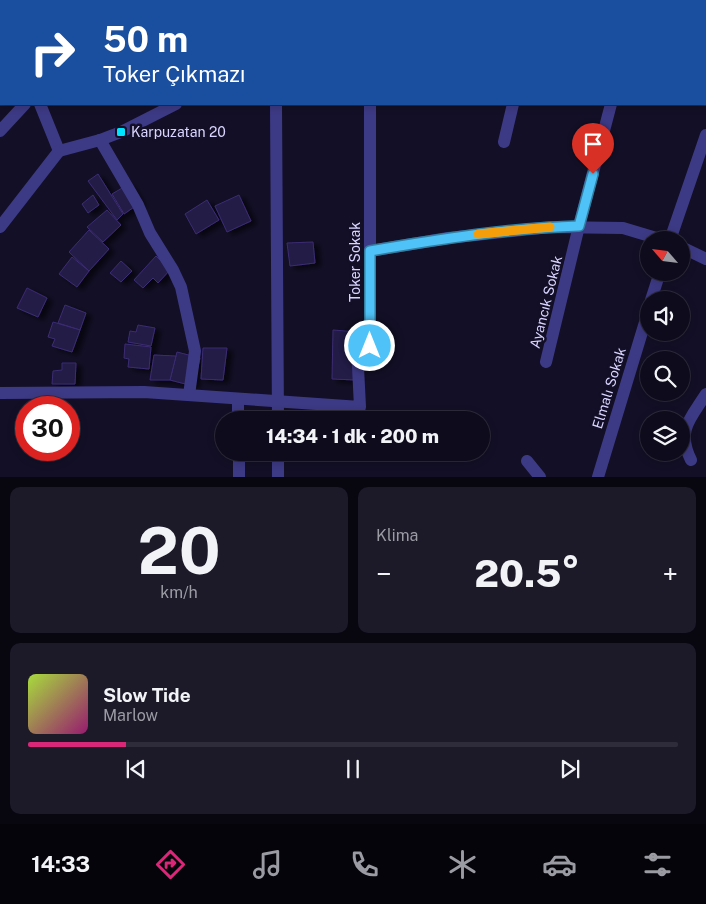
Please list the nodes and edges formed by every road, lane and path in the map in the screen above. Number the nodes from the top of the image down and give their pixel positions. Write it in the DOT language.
graph roads {
  1 [pos="23,105"];
  2 [pos="40,105"];
  3 [pos="174,105"];
  4 [pos="276,105"];
  5 [pos="370,105"];
  6 [pos="514,105"];
  7 [pos="612,105"];
  8 [pos="0,131"];
  9 [pos="706,135"];
  10 [pos="100,140"];
  11 [pos="504,142"];
  12 [pos="59,151"];
  13 [pos="579,226"];
  14 [pos="0,227"];
  15 [pos="673,231"];
  16 [pos="640,233"];
  17 [pos="370,251"];
  18 [pos="690,252"];
  19 [pos="706,259"];
  20 [pos="640,338"];
  21 [pos="546,362"];
  22 [pos="0,393"];
  23 [pos="706,394"];
  24 [pos="189,396"];
  25 [pos="238,399"];
  26 [pos="278,402"];
  27 [pos="238,411"];
  28 [pos="278,411"];
  29 [pos="691,460"];
  30 [pos="239,461"];
  31 [pos="278,461"];
  32 [pos="528,461"];
  33 [pos="239,476"];
  34 [pos="278,476"];
  35 [pos="540,476"];
  36 [pos="598,476"];
  1 -- 8 [label="street"];
  2 -- 12 [label="street"];
  3 -- 10 [label="street"];
  4 -- 26 [label="street"];
  5 -- 17 [label="street, Toker Sokak"];
  6 -- 11 [label="street"];
  7 -- 13 [label="street, Ayancık Sokak"];
  9 -- 15 [label="street"];
  10 -- 12 [label="street"];
  10 -- 24 [label="street"];
  12 -- 14 [label="street"];
  13 -- 16 [label="street"];
  13 -- 17 [label="street"];
  13 -- 21 [label="street, Ayancık Sokak"];
  17 -- 26 [label="street, Toker Sokak"];
  18 -- 19 [label="street"];
  20 -- 36 [label="street, Elmalı Sokak"];
  22 -- 24 [label="street"];
  23 -- 29 [label="street"];
  24 -- 25 [label="street"];
  25 -- 26 [label="street"];
  25 -- 27 [label="street"];
  26 -- 28 [label="street"];
  30 -- 33 [label="street"];
  31 -- 34 [label="street"];
  32 -- 35 [label="street"];
}
